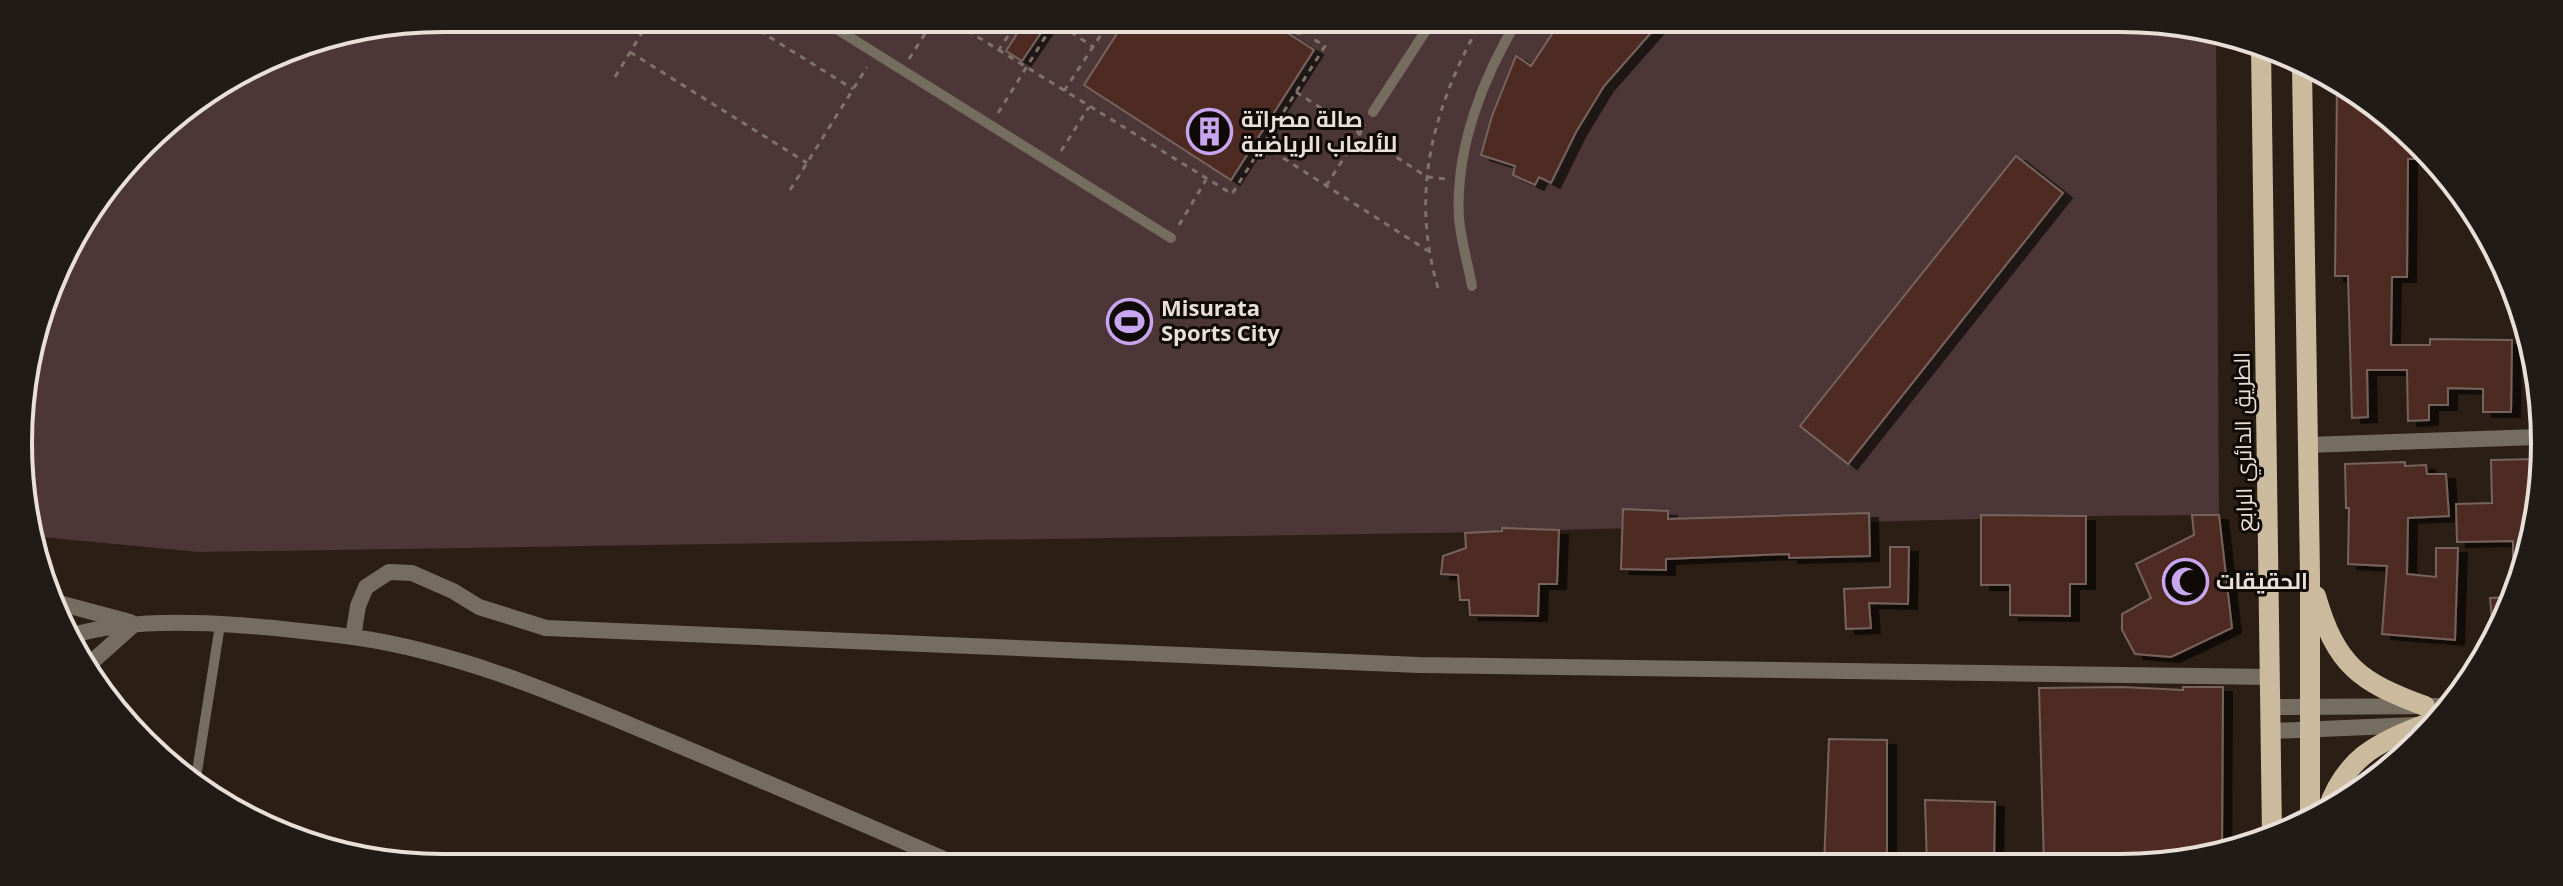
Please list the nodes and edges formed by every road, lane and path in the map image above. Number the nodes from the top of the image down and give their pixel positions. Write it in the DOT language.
graph roads {
  1 [pos="642,32"];
  2 [pos="761,32"];
  3 [pos="841,32"];
  4 [pos="926,32"];
  5 [pos="968,32"];
  6 [pos="1011,32"];
  7 [pos="1047,32"];
  8 [pos="1072,32"];
  9 [pos="1103,32"];
  10 [pos="1302,32"];
  11 [pos="1425,32"];
  12 [pos="1475,32"];
  13 [pos="1510,32"];
  14 [pos="1093,47"];
  15 [pos="998,51"];
  16 [pos="630,52"];
  17 [pos="875,53"];
  18 [pos="2261,57"];
  19 [pos="1026,68"];
  20 [pos="902,70"];
  21 [pos="2302,74"];
  22 [pos="615,77"];
  23 [pos="853,89"];
  24 [pos="1064,91"];
  25 [pos="1296,92"];
  26 [pos="1089,107"];
  27 [pos="1373,112"];
  28 [pos="990,125"];
  29 [pos="1360,133"];
  30 [pos="1263,145"];
  31 [pos="807,163"];
  32 [pos="1053,164"];
  33 [pos="1427,177"];
  34 [pos="1207,179"];
  35 [pos="1460,181"];
  36 [pos="1326,187"];
  37 [pos="790,190"];
  38 [pos="1171,238"];
  39 [pos="1430,253"];
  40 [pos="1472,286"];
  41 [pos="1438,288"];
  42 [pos="2531,437"];
  43 [pos="2307,445"];
  44 [pos="2310,575"];
  45 [pos="65,605"];
  46 [pos="135,624"];
  47 [pos="220,625"];
  48 [pos="79,634"];
  49 [pos="353,637"];
  50 [pos="94,660"];
  51 [pos="2271,677"];
  52 [pos="2309,706"];
  53 [pos="2272,707"];
  54 [pos="2426,718"];
  55 [pos="2425,719"];
  56 [pos="2309,730"];
  57 [pos="2272,731"];
  58 [pos="197,772"];
  59 [pos="2335,793"];
  60 [pos="2310,808"];
  61 [pos="2272,825"];
  62 [pos="931,854"];
  1 -- 16 [label="path"];
  2 -- 23 [label="path"];
  3 -- 17 [label="lane"];
  4 -- 20 [label="path"];
  5 -- 15 [label="path"];
  6 -- 15 [label="path"];
  7 -- 19 [label="path"];
  8 -- 14 [label="path"];
  9 -- 14 [label="path"];
  10 -- 25 [label="path"];
  11 -- 27 [label="lane"];
  12 -- 33 [label="path"];
  13 -- 35 [label="lane"];
  14 -- 24 [label="path"];
  15 -- 19 [label="path"];
  16 -- 22 [label="path"];
  16 -- 31 [label="path"];
  17 -- 20 [label="lane"];
  17 -- 23 [label="path"];
  18 -- 51 [label="main road, الطريق الدائري الرابع"];
  19 -- 24 [label="path"];
  19 -- 28 [label="path"];
  20 -- 28 [label="lane"];
  21 -- 43 [label="main road"];
  23 -- 31 [label="path"];
  24 -- 26 [label="path"];
  25 -- 29 [label="path"];
  25 -- 30 [label="path"];
  26 -- 32 [label="path"];
  26 -- 34 [label="path"];
  27 -- 29 [label="path"];
  28 -- 32 [label="lane"];
  29 -- 33 [label="path"];
  29 -- 36 [label="path"];
  30 -- 34 [label="path"];
  30 -- 36 [label="path"];
  31 -- 37 [label="path"];
  32 -- 38 [label="lane"];
  33 -- 35 [label="path"];
  33 -- 39 [label="path"];
  34 -- 38 [label="path"];
  35 -- 40 [label="lane"];
  36 -- 39 [label="path"];
  39 -- 41 [label="path"];
  42 -- 43 [label="street"];
  43 -- 44 [label="main road"];
  44 -- 52 [label="main road"];
  44 -- 54 [label="main road"];
  45 -- 46 [label="street"];
  46 -- 47 [label="street"];
  46 -- 48 [label="street"];
  46 -- 50 [label="street"];
  47 -- 49 [label="street"];
  47 -- 58 [label="lane"];
  49 -- 51 [label="street"];
  49 -- 62 [label="street"];
  51 -- 53 [label="main road, الطريق الدائري الرابع"];
  52 -- 53 [label="street"];
  52 -- 54 [label="street"];
  52 -- 56 [label="main road"];
  53 -- 57 [label="main road, الطريق الدائري الرابع"];
  54 -- 56 [label="street"];
  55 -- 59 [label="main road"];
  56 -- 57 [label="street"];
  56 -- 60 [label="main road"];
  57 -- 61 [label="main road, الطريق الدائري الرابع"];
}
